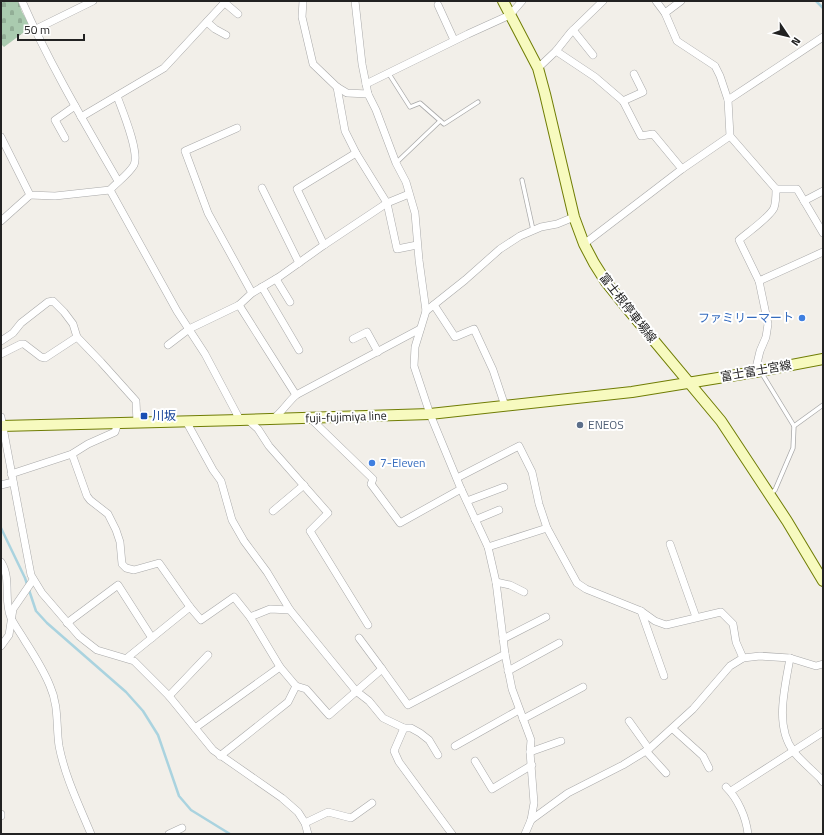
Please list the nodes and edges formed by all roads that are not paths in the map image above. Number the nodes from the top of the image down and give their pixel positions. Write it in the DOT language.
graph roads {
  1 [pos="22,1"];
  2 [pos="94,1"];
  3 [pos="303,1"];
  4 [pos="355,1"];
  5 [pos="503,1"];
  6 [pos="522,1"];
  7 [pos="603,1"];
  8 [pos="656,1"];
  9 [pos="681,1"];
  10 [pos="225,2"];
  11 [pos="438,5"];
  12 [pos="665,13"];
  13 [pos="238,14"];
  14 [pos="510,15"];
  15 [pos="206,22"];
  16 [pos="34,30"];
  17 [pos="573,30"];
  18 [pos="226,35"];
  19 [pos="823,37"];
  20 [pos="454,40"];
  21 [pos="556,51"];
  22 [pos="593,54"];
  23 [pos="538,68"];
  24 [pos="389,74"];
  25 [pos="634,74"];
  26 [pos="366,84"];
  27 [pos="337,87"];
  28 [pos="368,94"];
  29 [pos="117,96"];
  30 [pos="728,100"];
  31 [pos="623,101"];
  32 [pos="478,102"];
  33 [pos="75,106"];
  34 [pos="81,117"];
  35 [pos="440,121"];
  36 [pos="237,128"];
  37 [pos="730,136"];
  38 [pos="1,137"];
  39 [pos="65,138"];
  40 [pos="356,154"];
  41 [pos="396,163"];
  42 [pos="682,169"];
  43 [pos="522,180"];
  44 [pos="118,181"];
  45 [pos="262,188"];
  46 [pos="776,189"];
  47 [pos="110,190"];
  48 [pos="823,191"];
  49 [pos="409,194"];
  50 [pos="30,195"];
  51 [pos="804,201"];
  52 [pos="387,203"];
  53 [pos="574,217"];
  54 [pos="1,221"];
  55 [pos="533,230"];
  56 [pos="823,232"];
  57 [pos="584,244"];
  58 [pos="324,245"];
  59 [pos="417,245"];
  60 [pos="823,252"];
  61 [pos="299,262"];
  62 [pos="276,279"];
  63 [pos="759,281"];
  64 [pos="262,287"];
  65 [pos="252,293"];
  66 [pos="290,302"];
  67 [pos="239,305"];
  68 [pos="434,305"];
  69 [pos="426,311"];
  70 [pos="189,329"];
  71 [pos="420,329"];
  72 [pos="77,338"];
  73 [pos="353,339"];
  74 [pos="1,342"];
  75 [pos="168,345"];
  76 [pos="299,350"];
  77 [pos="378,352"];
  78 [pos="1,354"];
  79 [pos="823,359"];
  80 [pos="757,372"];
  81 [pos="689,383"];
  82 [pos="296,395"];
  83 [pos="823,405"];
  84 [pos="505,406"];
  85 [pos="430,414"];
  86 [pos="310,418"];
  87 [pos="273,419"];
  88 [pos="244,420"];
  89 [pos="186,421"];
  90 [pos="137,422"];
  91 [pos="1,423"];
  92 [pos="118,423"];
  93 [pos="794,426"];
  94 [pos="72,454"];
  95 [pos="11,474"];
  96 [pos="457,478"];
  97 [pos="13,482"];
  98 [pos="1,484"];
  99 [pos="304,485"];
  100 [pos="504,487"];
  101 [pos="461,489"];
  102 [pos="769,495"];
  103 [pos="467,501"];
  104 [pos="500,510"];
  105 [pos="273,511"];
  106 [pos="475,520"];
  107 [pos="547,528"];
  108 [pos="670,544"];
  109 [pos="488,547"];
  110 [pos="1,562"];
  111 [pos="823,581"];
  112 [pos="31,582"];
  113 [pos="496,582"];
  114 [pos="4,589"];
  115 [pos="524,592"];
  116 [pos="190,607"];
  117 [pos="290,610"];
  118 [pos="641,611"];
  119 [pos="250,617"];
  120 [pos="546,617"];
  121 [pos="696,617"];
  122 [pos="11,618"];
  123 [pos="67,623"];
  124 [pos="368,625"];
  125 [pos="152,638"];
  126 [pos="359,638"];
  127 [pos="503,639"];
  128 [pos="559,643"];
  129 [pos="1,646"];
  130 [pos="505,654"];
  131 [pos="208,655"];
  132 [pos="127,658"];
  133 [pos="743,658"];
  134 [pos="790,658"];
  135 [pos="823,664"];
  136 [pos="280,667"];
  137 [pos="382,669"];
  138 [pos="508,671"];
  139 [pos="664,676"];
  140 [pos="296,686"];
  141 [pos="583,687"];
  142 [pos="356,691"];
  143 [pos="169,696"];
  144 [pos="519,710"];
  145 [pos="523,719"];
  146 [pos="629,721"];
  147 [pos="195,728"];
  148 [pos="404,728"];
  149 [pos="673,729"];
  150 [pos="823,732"];
  151 [pos="561,741"];
  152 [pos="455,746"];
  153 [pos="648,750"];
  154 [pos="793,751"];
  155 [pos="530,752"];
  156 [pos="438,755"];
  157 [pos="220,756"];
  158 [pos="475,761"];
  159 [pos="532,765"];
  160 [pos="709,768"];
  161 [pos="666,773"];
  162 [pos="823,782"];
  163 [pos="372,803"];
  164 [pos="531,820"];
  165 [pos="305,824"];
  166 [pos="182,828"];
  167 [pos="91,834"];
  168 [pos="169,834"];
  169 [pos="308,834"];
  170 [pos="452,834"];
  171 [pos="525,834"];
  172 [pos="748,834"];
  1 -- 16 [label="street"];
  2 -- 16 [label="street"];
  3 -- 27 [label="street"];
  4 -- 26 [label="street"];
  5 -- 14 [label="main road, 富士根停車場線"];
  6 -- 14 [label="street"];
  7 -- 17 [label="street"];
  8 -- 12 [label="street"];
  9 -- 12 [label="street"];
  10 -- 13 [label="street"];
  10 -- 15 [label="street"];
  11 -- 20 [label="street"];
  12 -- 30 [label="street"];
  14 -- 20 [label="street"];
  14 -- 23 [label="main road, 富士根停車場線"];
  15 -- 18 [label="street"];
  15 -- 29 [label="street"];
  16 -- 33 [label="street"];
  17 -- 21 [label="street"];
  17 -- 22 [label="street"];
  19 -- 30 [label="street"];
  20 -- 24 [label="street"];
  21 -- 23 [label="street"];
  21 -- 31 [label="street"];
  23 -- 53 [label="main road, 富士根停車場線"];
  24 -- 26 [label="street"];
  24 -- 35 [label="lane"];
  25 -- 31 [label="street"];
  26 -- 28 [label="street"];
  27 -- 28 [label="street"];
  27 -- 40 [label="street"];
  28 -- 41 [label="street"];
  29 -- 34 [label="street"];
  29 -- 44 [label="street"];
  30 -- 37 [label="street"];
  31 -- 42 [label="street"];
  32 -- 35 [label="lane"];
  33 -- 34 [label="street"];
  33 -- 39 [label="street"];
  34 -- 44 [label="street"];
  35 -- 41 [label="lane"];
  36 -- 65 [label="street"];
  37 -- 42 [label="street"];
  37 -- 46 [label="street"];
  38 -- 50 [label="street"];
  40 -- 52 [label="street"];
  40 -- 58 [label="street"];
  41 -- 49 [label="street"];
  42 -- 57 [label="street"];
  43 -- 55 [label="lane"];
  44 -- 47 [label="street"];
  45 -- 61 [label="street"];
  46 -- 51 [label="street"];
  46 -- 63 [label="street"];
  47 -- 50 [label="street"];
  47 -- 70 [label="street"];
  48 -- 51 [label="street"];
  49 -- 52 [label="street"];
  49 -- 59 [label="street"];
  50 -- 54 [label="street"];
  51 -- 56 [label="street"];
  52 -- 58 [label="street"];
  52 -- 59 [label="street"];
  53 -- 55 [label="street"];
  53 -- 57 [label="main road, 富士根停車場線"];
  55 -- 68 [label="street"];
  57 -- 81 [label="main road, 富士根停車場線"];
  58 -- 61 [label="street"];
  59 -- 69 [label="street"];
  60 -- 63 [label="street"];
  61 -- 62 [label="street"];
  62 -- 64 [label="street"];
  62 -- 66 [label="street"];
  63 -- 80 [label="street"];
  64 -- 65 [label="street"];
  64 -- 76 [label="street"];
  65 -- 67 [label="street"];
  67 -- 70 [label="street"];
  67 -- 82 [label="street"];
  68 -- 69 [label="street"];
  68 -- 84 [label="street"];
  69 -- 71 [label="street"];
  70 -- 75 [label="street"];
  70 -- 88 [label="street"];
  71 -- 77 [label="street"];
  71 -- 85 [label="street"];
  72 -- 74 [label="street"];
  72 -- 78 [label="street"];
  72 -- 90 [label="street"];
  73 -- 77 [label="street"];
  77 -- 82 [label="street"];
  79 -- 80 [label="main road, 富士富士宮線"];
  80 -- 81 [label="main road, 富士富士宮線"];
  80 -- 93 [label="lane"];
  81 -- 84 [label="main road, fuji-fujimiya line"];
  81 -- 102 [label="main road, 富士根停車場線"];
  82 -- 87 [label="street"];
  83 -- 93 [label="lane"];
  84 -- 85 [label="main road, fuji-fujimiya line"];
  85 -- 86 [label="main road, fuji-fujimiya line"];
  85 -- 96 [label="street"];
  86 -- 87 [label="main road, fuji-fujimiya line"];
  86 -- 101 [label="street"];
  87 -- 88 [label="main road, fuji-fujimiya line"];
  88 -- 89 [label="main road, fuji-fujimiya line"];
  88 -- 99 [label="street"];
  89 -- 90 [label="main road, fuji-fujimiya line"];
  89 -- 117 [label="street"];
  90 -- 92 [label="main road, fuji-fujimiya line"];
  91 -- 92 [label="main road, fuji-fujimiya line"];
  91 -- 95 [label="street"];
  92 -- 94 [label="street"];
  93 -- 102 [label="lane"];
  94 -- 95 [label="street"];
  94 -- 116 [label="street"];
  95 -- 97 [label="street"];
  96 -- 101 [label="street"];
  96 -- 107 [label="street"];
  97 -- 98 [label="street"];
  97 -- 112 [label="street"];
  99 -- 105 [label="street"];
  99 -- 124 [label="street"];
  100 -- 103 [label="street"];
  101 -- 103 [label="street"];
  102 -- 111 [label="main road, 富士根停車場線"];
  103 -- 106 [label="street"];
  104 -- 106 [label="street"];
  106 -- 109 [label="street"];
  107 -- 109 [label="street"];
  107 -- 118 [label="street"];
  108 -- 121 [label="street"];
  109 -- 113 [label="street"];
  110 -- 114 [label="street"];
  112 -- 122 [label="street"];
  112 -- 123 [label="street"];
  113 -- 115 [label="street"];
  113 -- 127 [label="street"];
  114 -- 122 [label="street"];
  116 -- 119 [label="street"];
  116 -- 125 [label="street"];
  117 -- 119 [label="street"];
  117 -- 142 [label="street"];
  118 -- 121 [label="street"];
  118 -- 139 [label="street"];
  119 -- 136 [label="street"];
  120 -- 127 [label="street"];
  121 -- 133 [label="street"];
  122 -- 129 [label="street"];
  122 -- 167 [label="street"];
  123 -- 125 [label="street"];
  123 -- 132 [label="street"];
  125 -- 132 [label="street"];
  126 -- 137 [label="street"];
  127 -- 130 [label="street"];
  128 -- 138 [label="street"];
  130 -- 137 [label="street"];
  130 -- 138 [label="street"];
  131 -- 143 [label="street"];
  132 -- 143 [label="street"];
  133 -- 134 [label="street"];
  133 -- 149 [label="street"];
  134 -- 135 [label="street"];
  134 -- 154 [label="street"];
  136 -- 140 [label="street"];
  136 -- 147 [label="street"];
  137 -- 142 [label="street"];
  138 -- 144 [label="street"];
  140 -- 142 [label="street"];
  140 -- 157 [label="street"];
  141 -- 145 [label="street"];
  142 -- 148 [label="street"];
  143 -- 147 [label="street"];
  144 -- 145 [label="street"];
  144 -- 152 [label="street"];
  145 -- 155 [label="street"];
  146 -- 153 [label="street"];
  147 -- 157 [label="street"];
  148 -- 156 [label="street"];
  148 -- 170 [label="street"];
  149 -- 153 [label="street"];
  149 -- 160 [label="street"];
  150 -- 154 [label="street"];
  151 -- 155 [label="street"];
  153 -- 161 [label="street"];
  153 -- 164 [label="street"];
  154 -- 162 [label="street"];
  154 -- 172 [label="street"];
  155 -- 159 [label="street"];
  157 -- 165 [label="street"];
  158 -- 159 [label="street"];
  159 -- 164 [label="street"];
  163 -- 165 [label="street"];
  164 -- 171 [label="street"];
  165 -- 169 [label="street"];
  166 -- 168 [label="street"];
}
